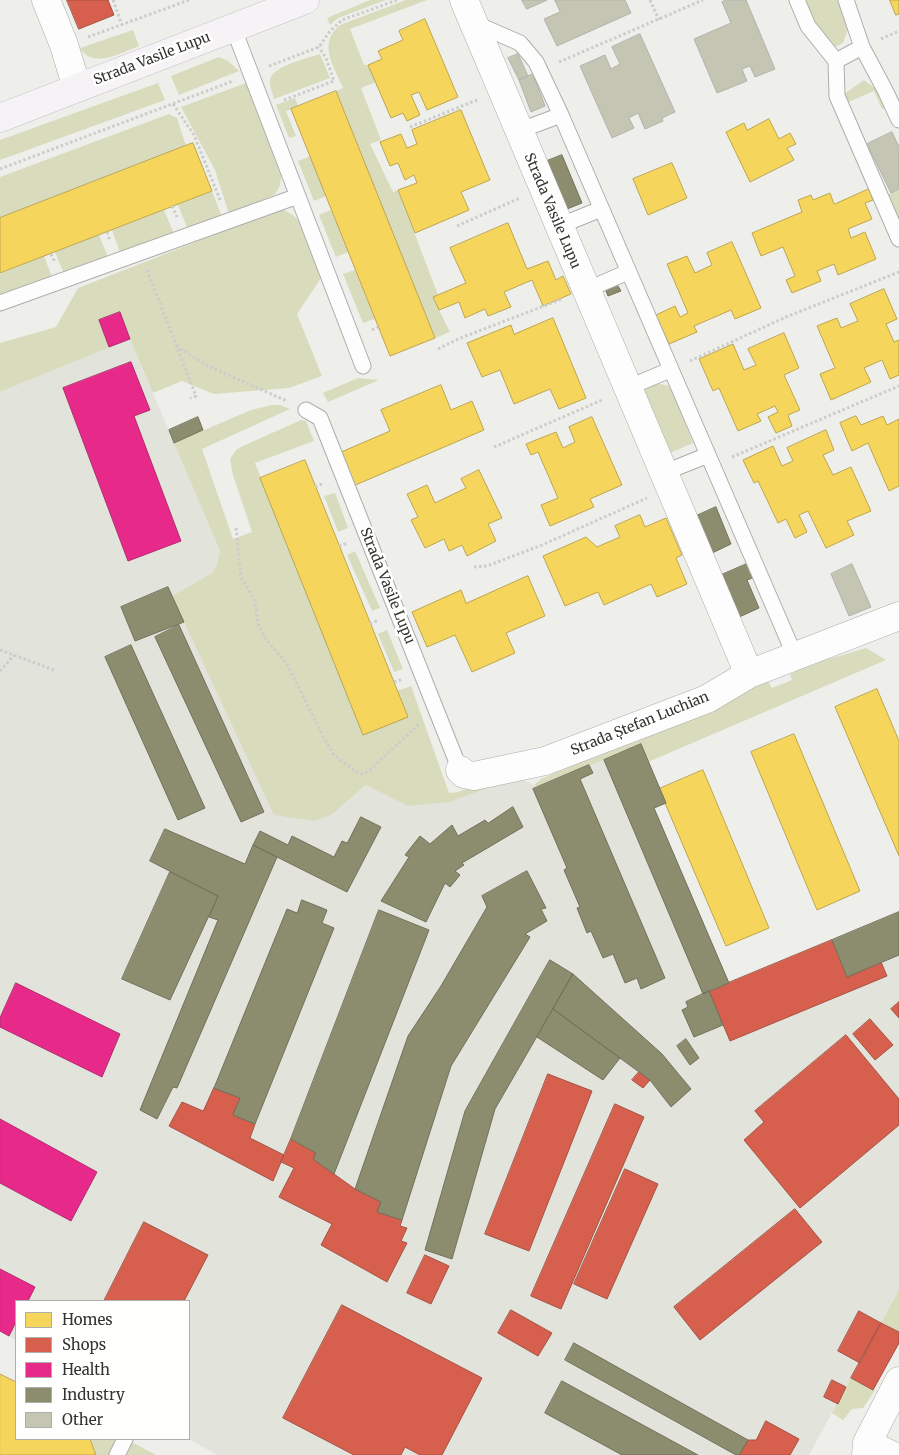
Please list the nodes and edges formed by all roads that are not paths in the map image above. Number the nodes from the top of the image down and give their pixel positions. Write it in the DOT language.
graph roads {
  1 [pos="46,0"];
  2 [pos="305,0"];
  3 [pos="797,0"];
  4 [pos="846,0"];
  5 [pos="468,11"];
  6 [pos="234,27"];
  7 [pos="862,48"];
  8 [pos="836,61"];
  9 [pos="77,88"];
  10 [pos="561,115"];
  11 [pos="0,118"];
  12 [pos="899,120"];
  13 [pos="518,131"];
  14 [pos="298,196"];
  15 [pos="601,209"];
  16 [pos="559,226"];
  17 [pos="899,237"];
  18 [pos="628,272"];
  19 [pos="586,290"];
  20 [pos="0,303"];
  21 [pos="363,366"];
  22 [pos="670,370"];
  23 [pos="628,388"];
  24 [pos="306,410"];
  25 [pos="710,460"];
  26 [pos="667,481"];
  27 [pos="899,616"];
  28 [pos="795,656"];
  29 [pos="749,674"];
  30 [pos="460,770"];
  31 [pos="899,1382"];
  32 [pos="124,1440"];
  33 [pos="867,1449"];
  34 [pos="117,1455"];
  35 [pos="891,1455"];
  1 -- 9 [label="street"];
  2 -- 6 [label="main road, Strada Vasile Lupu"];
  3 -- 8 [label="lane"];
  4 -- 7 [label="lane"];
  5 -- 10 [label="lane, Strada Vasile Lupu"];
  5 -- 13 [label="street, Strada Vasile Lupu"];
  6 -- 9 [label="main road, Strada Vasile Lupu"];
  6 -- 14 [label="lane"];
  7 -- 8 [label="lane"];
  7 -- 12 [label="lane"];
  8 -- 17 [label="lane"];
  9 -- 11 [label="main road, Strada Vasile Lupu"];
  10 -- 13 [label="lane"];
  10 -- 15 [label="lane, Strada Vasile Lupu"];
  13 -- 16 [label="street, Strada Vasile Lupu"];
  14 -- 20 [label="lane"];
  14 -- 21 [label="lane"];
  15 -- 16 [label="lane"];
  15 -- 18 [label="lane, Strada Vasile Lupu"];
  16 -- 19 [label="street, Strada Vasile Lupu"];
  18 -- 19 [label="lane"];
  18 -- 22 [label="lane, Strada Vasile Lupu"];
  19 -- 23 [label="street, Strada Vasile Lupu"];
  22 -- 23 [label="lane"];
  22 -- 25 [label="lane, Strada Vasile Lupu"];
  23 -- 26 [label="street, Strada Vasile Lupu"];
  24 -- 30 [label="lane, Strada Vasile Lupu"];
  25 -- 26 [label="lane"];
  25 -- 28 [label="lane, Strada Vasile Lupu"];
  26 -- 29 [label="street, Strada Vasile Lupu"];
  27 -- 28 [label="street, Strada Ștefan Luchian"];
  28 -- 29 [label="street, Strada Ștefan Luchian"];
  29 -- 30 [label="street, Strada Ștefan Luchian"];
  31 -- 33 [label="street"];
  32 -- 34 [label="lane"];
  33 -- 35 [label="street"];
}
